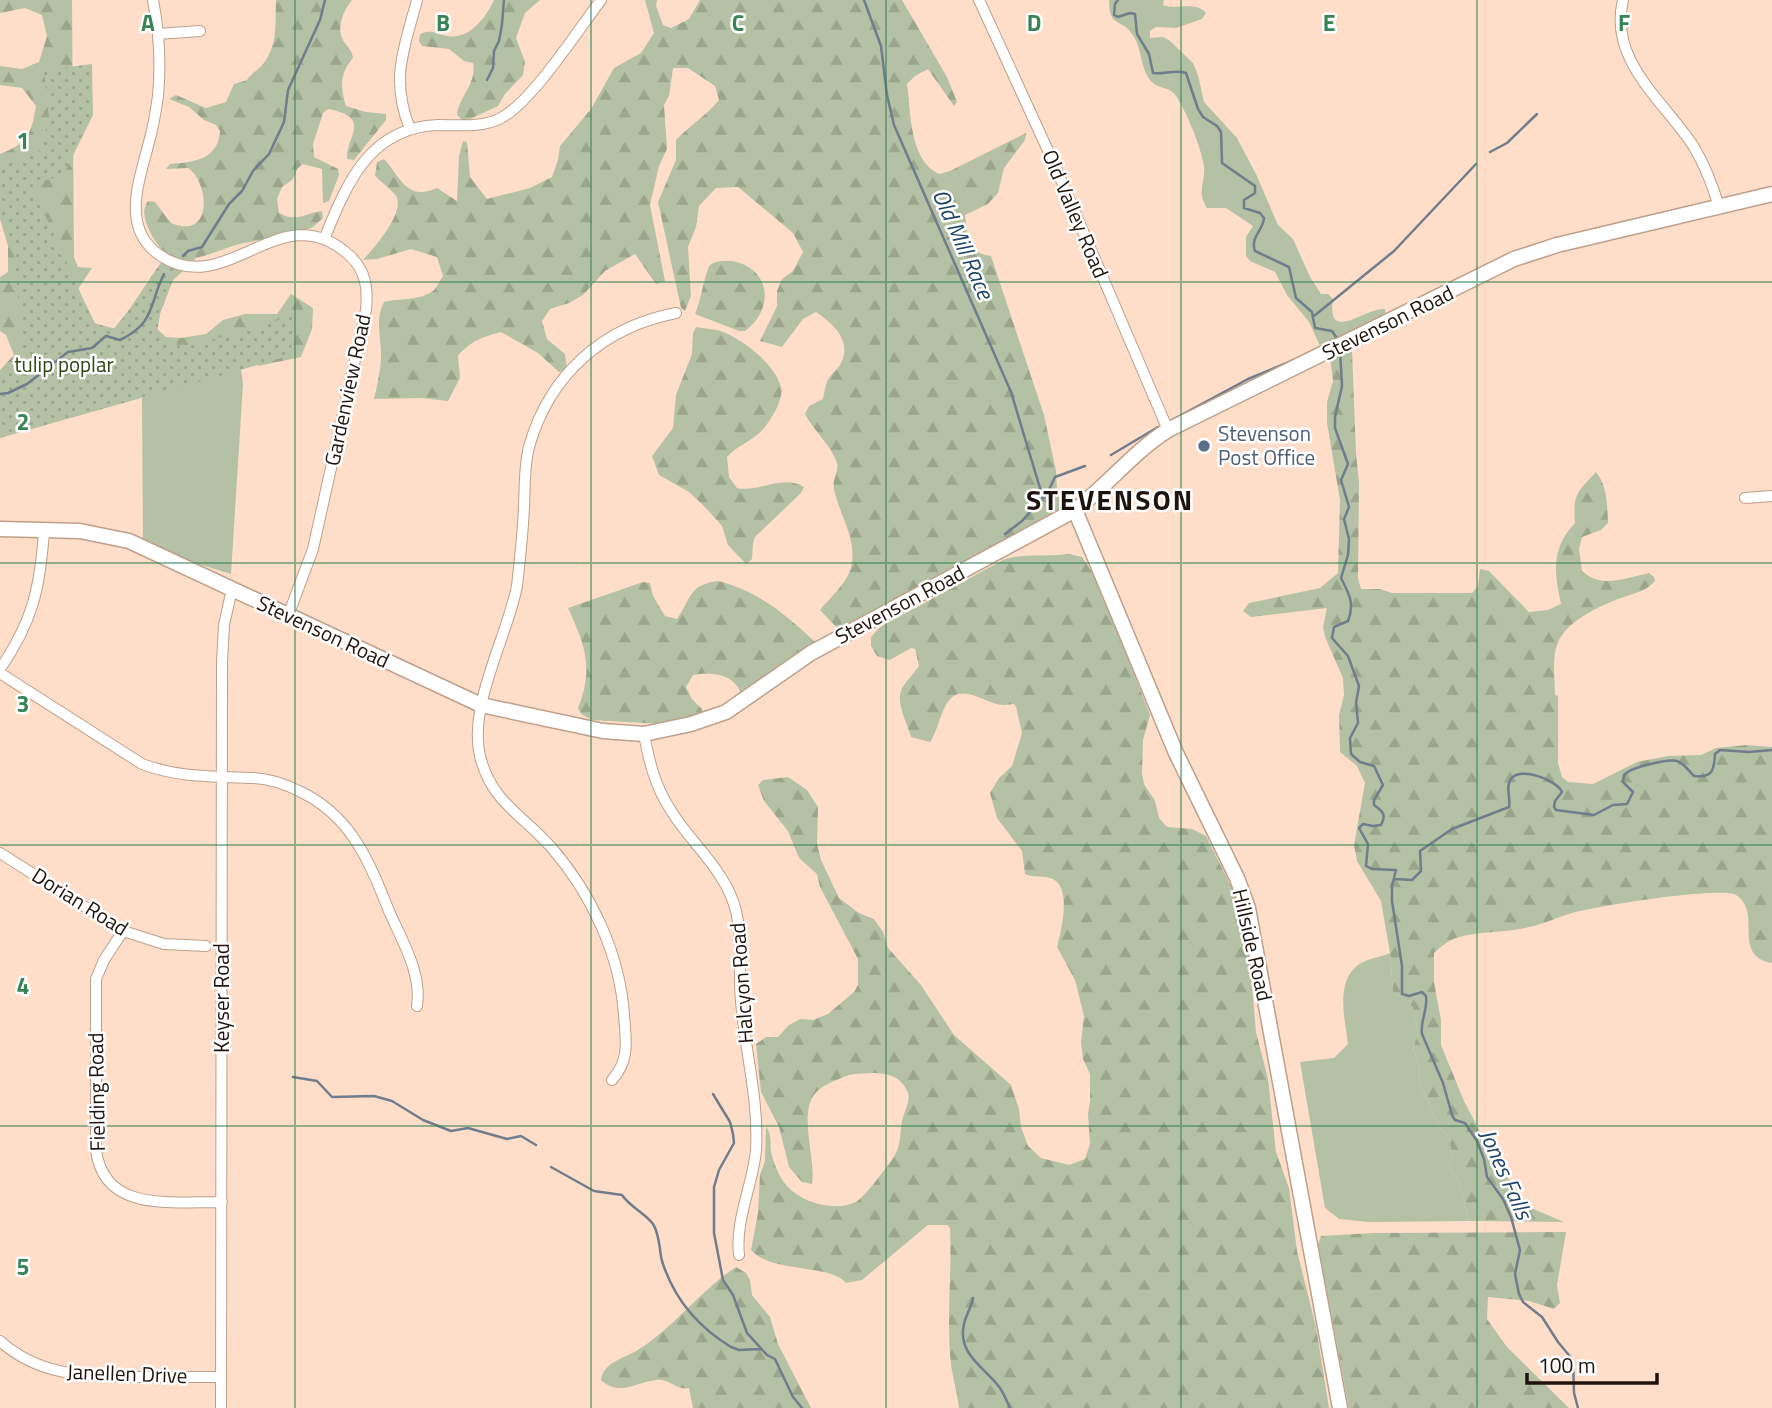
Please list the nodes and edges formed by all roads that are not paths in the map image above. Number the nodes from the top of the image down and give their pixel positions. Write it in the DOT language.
graph roads {
  1 [pos="153,0"];
  2 [pos="417,0"];
  3 [pos="601,0"];
  4 [pos="979,0"];
  5 [pos="1623,0"];
  6 [pos="200,31"];
  7 [pos="158,34"];
  8 [pos="410,129"];
  9 [pos="1772,194"];
  10 [pos="1719,207"];
  11 [pos="325,237"];
  12 [pos="676,313"];
  13 [pos="1168,430"];
  14 [pos="1772,496"];
  15 [pos="1745,498"];
  16 [pos="1075,510"];
  17 [pos="0,529"];
  18 [pos="44,531"];
  19 [pos="232,589"];
  20 [pos="288,616"];
  21 [pos="0,671"];
  22 [pos="481,705"];
  23 [pos="644,734"];
  24 [pos="222,777"];
  25 [pos="0,853"];
  26 [pos="123,931"];
  27 [pos="206,946"];
  28 [pos="417,1006"];
  29 [pos="612,1080"];
  30 [pos="222,1202"];
  31 [pos="739,1255"];
  32 [pos="0,1341"];
  33 [pos="221,1377"];
  34 [pos="221,1408"];
  35 [pos="1340,1408"];
  1 -- 7 [label="street"];
  2 -- 8 [label="street"];
  3 -- 8 [label="street"];
  4 -- 13 [label="street, Old Valley Road"];
  5 -- 10 [label="street"];
  6 -- 7 [label="street"];
  7 -- 11 [label="street"];
  8 -- 11 [label="street"];
  9 -- 10 [label="street, Stevenson Road"];
  10 -- 13 [label="street, Stevenson Road"];
  11 -- 20 [label="street, Gardenview Road"];
  12 -- 22 [label="street"];
  13 -- 16 [label="street, Stevenson Road"];
  14 -- 15 [label="street"];
  16 -- 23 [label="street, Stevenson Road"];
  16 -- 35 [label="street, Hillside Road"];
  17 -- 18 [label="street, Stevenson Road"];
  18 -- 19 [label="street, Stevenson Road"];
  18 -- 21 [label="street"];
  19 -- 20 [label="street, Stevenson Road"];
  19 -- 24 [label="street, Keyser Road"];
  20 -- 22 [label="street, Stevenson Road"];
  21 -- 24 [label="street"];
  22 -- 23 [label="street, Stevenson Road"];
  22 -- 29 [label="street"];
  23 -- 31 [label="street, Halcyon Road"];
  24 -- 28 [label="street"];
  24 -- 30 [label="street, Keyser Road"];
  25 -- 26 [label="street, Dorian Road"];
  26 -- 27 [label="street, Dorian Road"];
  26 -- 30 [label="street, Fielding Road"];
  30 -- 33 [label="street, Keyser Road"];
  32 -- 33 [label="street, Janellen Drive"];
  33 -- 34 [label="street, Keyser Road"];
}
